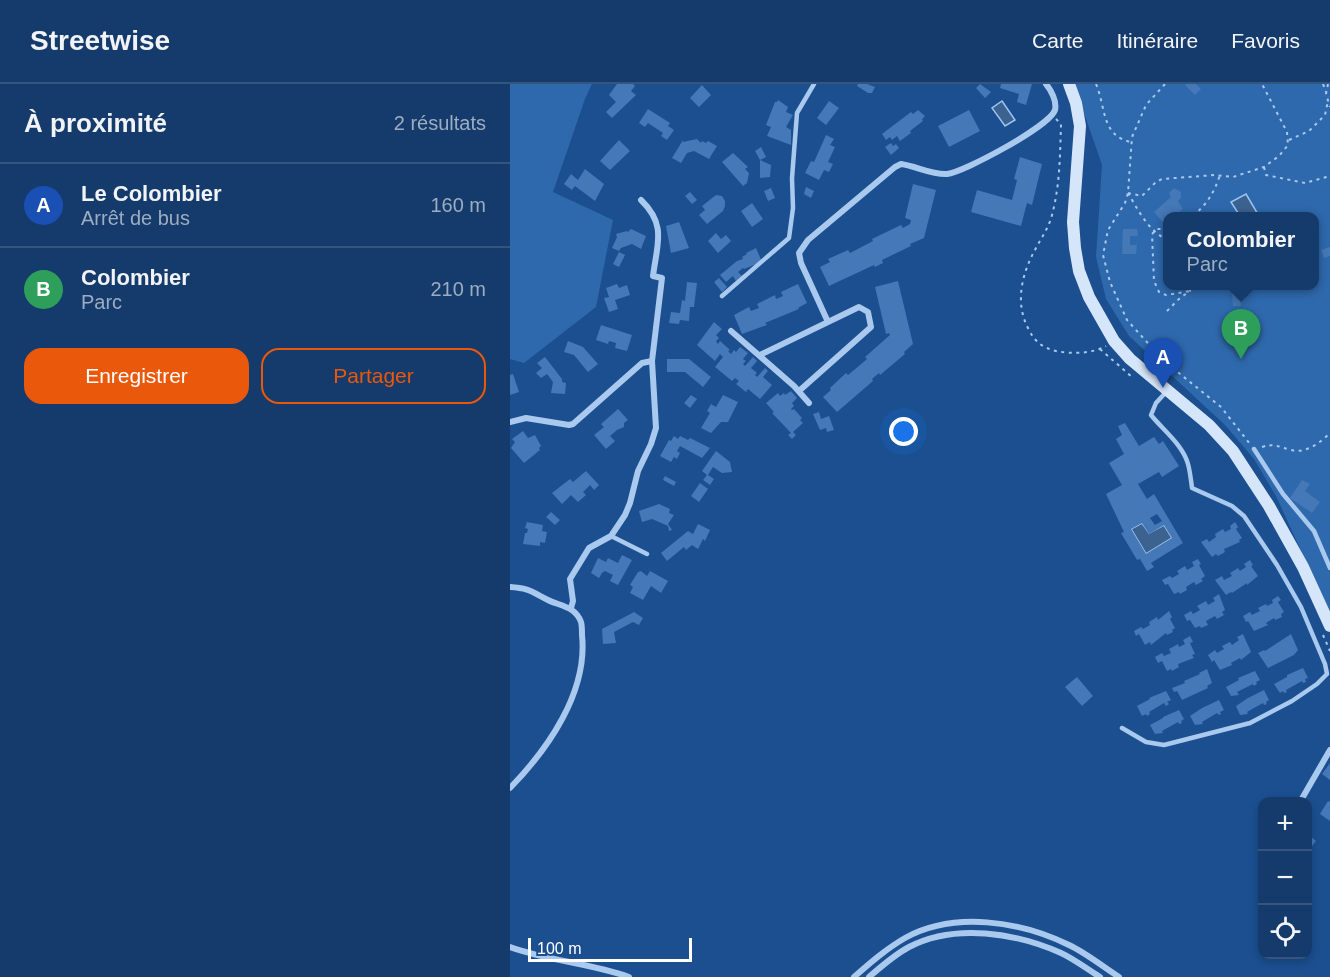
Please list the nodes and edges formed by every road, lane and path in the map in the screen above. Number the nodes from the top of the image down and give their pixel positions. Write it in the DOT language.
graph roads {
  1 [pos="814,84"];
  2 [pos="1046,84"];
  3 [pos="1069,84"];
  4 [pos="1096,84"];
  5 [pos="1165,84"];
  6 [pos="1262,84"];
  7 [pos="1323,84"];
  8 [pos="1328,84"];
  9 [pos="1326,94"];
  10 [pos="1328,101"];
  11 [pos="1330,107"];
  12 [pos="1052,115"];
  13 [pos="1289,140"];
  14 [pos="1131,142"];
  15 [pos="1264,167"];
  16 [pos="1220,175"];
  17 [pos="1330,176"];
  18 [pos="1128,193"];
  19 [pos="641,200"];
  20 [pos="1198,212"];
  21 [pos="1163,229"];
  22 [pos="1155,231"];
  23 [pos="1163,238"];
  24 [pos="1190,291"];
  25 [pos="722,296"];
  26 [pos="1167,312"];
  27 [pos="828,322"];
  28 [pos="731,331"];
  29 [pos="1114,341"];
  30 [pos="760,355"];
  31 [pos="652,361"];
  32 [pos="799,391"];
  33 [pos="1167,391"];
  34 [pos="809,403"];
  35 [pos="510,422"];
  36 [pos="1330,432"];
  37 [pos="1254,449"];
  38 [pos="610,536"];
  39 [pos="647,554"];
  40 [pos="1330,568"];
  41 [pos="510,587"];
  42 [pos="571,608"];
  43 [pos="1326,629"];
  44 [pos="1330,651"];
  45 [pos="1122,728"];
  46 [pos="1330,750"];
  47 [pos="510,788"];
  48 [pos="1302,797"];
  49 [pos="510,947"];
  50 [pos="629,977"];
  51 [pos="854,977"];
  52 [pos="869,977"];
  53 [pos="1100,977"];
  54 [pos="1119,977"];
  1 -- 25 [label="lane"];
  2 -- 12 [label="street"];
  3 -- 29 [label="main road"];
  4 -- 14 [label="path"];
  5 -- 14 [label="path"];
  6 -- 13 [label="path"];
  7 -- 9 [label="path"];
  8 -- 9 [label="path"];
  9 -- 10 [label="path"];
  10 -- 11 [label="path"];
  10 -- 13 [label="path"];
  12 -- 27 [label="street"];
  12 -- 29 [label="path"];
  13 -- 15 [label="path"];
  14 -- 18 [label="path"];
  15 -- 16 [label="path"];
  15 -- 17 [label="path"];
  16 -- 18 [label="path"];
  16 -- 20 [label="path"];
  18 -- 22 [label="path"];
  18 -- 37 [label="path"];
  19 -- 31 [label="street"];
  21 -- 22 [label="path"];
  22 -- 23 [label="path"];
  22 -- 24 [label="path"];
  24 -- 26 [label="path"];
  27 -- 30 [label="street"];
  27 -- 32 [label="street"];
  28 -- 30 [label="street"];
  29 -- 33 [label="main road"];
  30 -- 32 [label="street"];
  31 -- 35 [label="street"];
  31 -- 38 [label="street"];
  32 -- 34 [label="street"];
  33 -- 43 [label="main road"];
  33 -- 45 [label="lane"];
  36 -- 37 [label="path"];
  37 -- 40 [label="lane"];
  38 -- 39 [label="lane"];
  38 -- 42 [label="street"];
  41 -- 42 [label="street"];
  42 -- 47 [label="street"];
  43 -- 44 [label="path"];
  46 -- 48 [label="street"];
  49 -- 50 [label="street"];
  51 -- 54 [label="street"];
  52 -- 53 [label="street"];
}
